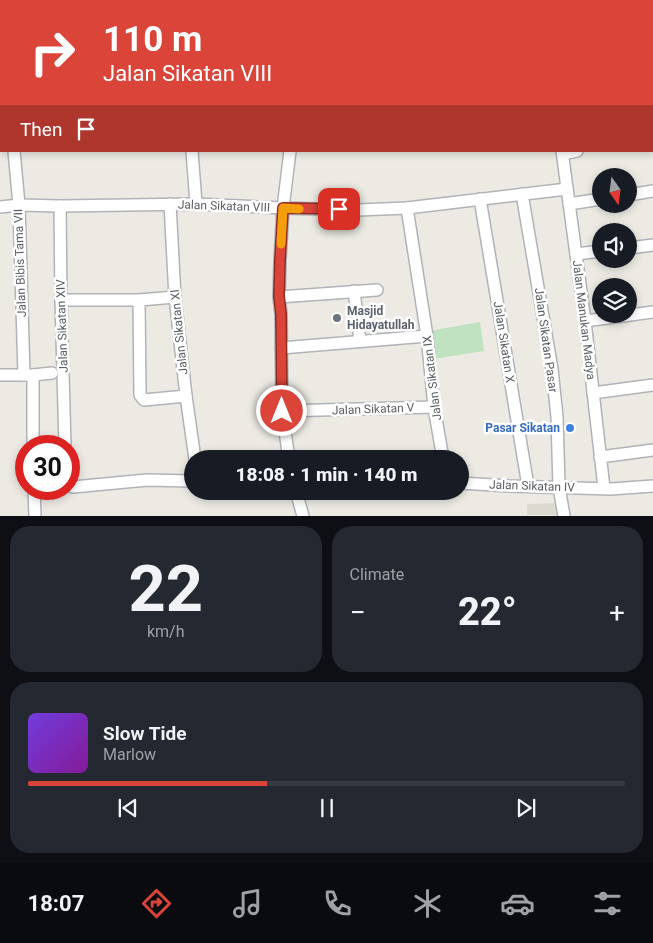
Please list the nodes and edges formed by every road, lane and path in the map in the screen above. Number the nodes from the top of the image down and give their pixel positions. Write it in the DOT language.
graph roads {
  1 [pos="14,152"];
  2 [pos="192,152"];
  3 [pos="290,152"];
  4 [pos="562,152"];
  5 [pos="567,189"];
  6 [pos="653,191"];
  7 [pos="522,194"];
  8 [pos="638,194"];
  9 [pos="480,199"];
  10 [pos="592,200"];
  11 [pos="170,204"];
  12 [pos="196,204"];
  13 [pos="569,204"];
  14 [pos="19,206"];
  15 [pos="60,206"];
  16 [pos="0,207"];
  17 [pos="283,208"];
  18 [pos="407,208"];
  19 [pos="653,245"];
  20 [pos="637,247"];
  21 [pos="592,252"];
  22 [pos="576,254"];
  23 [pos="377,290"];
  24 [pos="354,291"];
  25 [pos="279,296"];
  26 [pos="175,297"];
  27 [pos="61,300"];
  28 [pos="139,300"];
  29 [pos="653,312"];
  30 [pos="585,321"];
  31 [pos="427,336"];
  32 [pos="360,341"];
  33 [pos="281,348"];
  34 [pos="52,373"];
  35 [pos="0,375"];
  36 [pos="28,375"];
  37 [pos="653,385"];
  38 [pos="593,393"];
  39 [pos="186,396"];
  40 [pos="434,407"];
  41 [pos="282,411"];
  42 [pos="32,435"];
  43 [pos="66,435"];
  44 [pos="194,450"];
  45 [pos="288,450"];
  46 [pos="441,450"];
  47 [pos="653,450"];
  48 [pos="600,457"];
  49 [pos="184,480"];
  50 [pos="469,484"];
  51 [pos="80,486"];
  52 [pos="528,486"];
  53 [pos="653,486"];
  54 [pos="559,487"];
  55 [pos="604,488"];
  56 [pos="34,500"];
  57 [pos="298,500"];
  58 [pos="35,516"];
  59 [pos="302,516"];
  60 [pos="564,516"];
  1 -- 14 [label="street, Jalan Bibis Tama VII"];
  2 -- 12 [label="street"];
  3 -- 17 [label="street"];
  4 -- 5 [label="street, Jalan Manukan Madya"];
  5 -- 7 [label="street, Jalan Sikatan VIII"];
  5 -- 13 [label="street, Jalan Manukan Madya"];
  6 -- 8 [label="street"];
  7 -- 9 [label="street, Jalan Sikatan VIII"];
  7 -- 54 [label="street, Jalan Sikatan Pasar"];
  9 -- 18 [label="street, Jalan Sikatan VIII"];
  9 -- 52 [label="street, Jalan Sikatan X"];
  10 -- 13 [label="street"];
  11 -- 12 [label="street, Jalan Sikatan VIII"];
  11 -- 15 [label="street, Jalan Sikatan VIII"];
  11 -- 26 [label="street, Jalan Sikatan XI"];
  12 -- 17 [label="street, Jalan Sikatan VIII"];
  13 -- 22 [label="street, Jalan Manukan Madya"];
  14 -- 15 [label="street, Jalan Sikatan VIII"];
  14 -- 16 [label="street, Jalan Sikatan VIII"];
  14 -- 36 [label="street, Jalan Bibis Tama VII"];
  15 -- 27 [label="street, Jalan Sikatan XIV"];
  17 -- 18 [label="street, Jalan Sikatan VIII"];
  17 -- 25 [label="street"];
  18 -- 31 [label="street, Jalan Sikatan IX"];
  19 -- 20 [label="street"];
  21 -- 22 [label="street"];
  22 -- 30 [label="street, Jalan Manukan Madya"];
  23 -- 24 [label="street"];
  24 -- 25 [label="street"];
  24 -- 32 [label="street"];
  25 -- 33 [label="street"];
  26 -- 28 [label="street"];
  26 -- 39 [label="street, Jalan Sikatan XI"];
  27 -- 28 [label="street"];
  27 -- 43 [label="street, Jalan Sikatan XIV"];
  28 -- 39 [label="street"];
  29 -- 30 [label="street"];
  30 -- 38 [label="street, Jalan Manukan Madya"];
  31 -- 32 [label="street"];
  31 -- 40 [label="street, Jalan Sikatan IX"];
  32 -- 33 [label="street"];
  33 -- 41 [label="street"];
  34 -- 36 [label="street"];
  35 -- 36 [label="street"];
  36 -- 42 [label="street, Jalan Bibis Tama VII"];
  37 -- 38 [label="street"];
  38 -- 48 [label="street, Jalan Manukan Madya"];
  39 -- 44 [label="street, Jalan Sikatan XI"];
  40 -- 41 [label="street, Jalan Sikatan V"];
  40 -- 46 [label="street, Jalan Sikatan IX"];
  41 -- 45 [label="street"];
  47 -- 48 [label="street"];
  48 -- 55 [label="street, Jalan Manukan Madya"];
  49 -- 51 [label="street"];
  50 -- 52 [label="street, Jalan Sikatan IV"];
  52 -- 54 [label="street, Jalan Sikatan IV"];
  53 -- 55 [label="street, Jalan Sikatan IV"];
  54 -- 55 [label="street, Jalan Sikatan IV"];
  54 -- 60 [label="street, Jalan Sikatan Pasar"];
  56 -- 58 [label="street"];
  57 -- 59 [label="street"];
}
